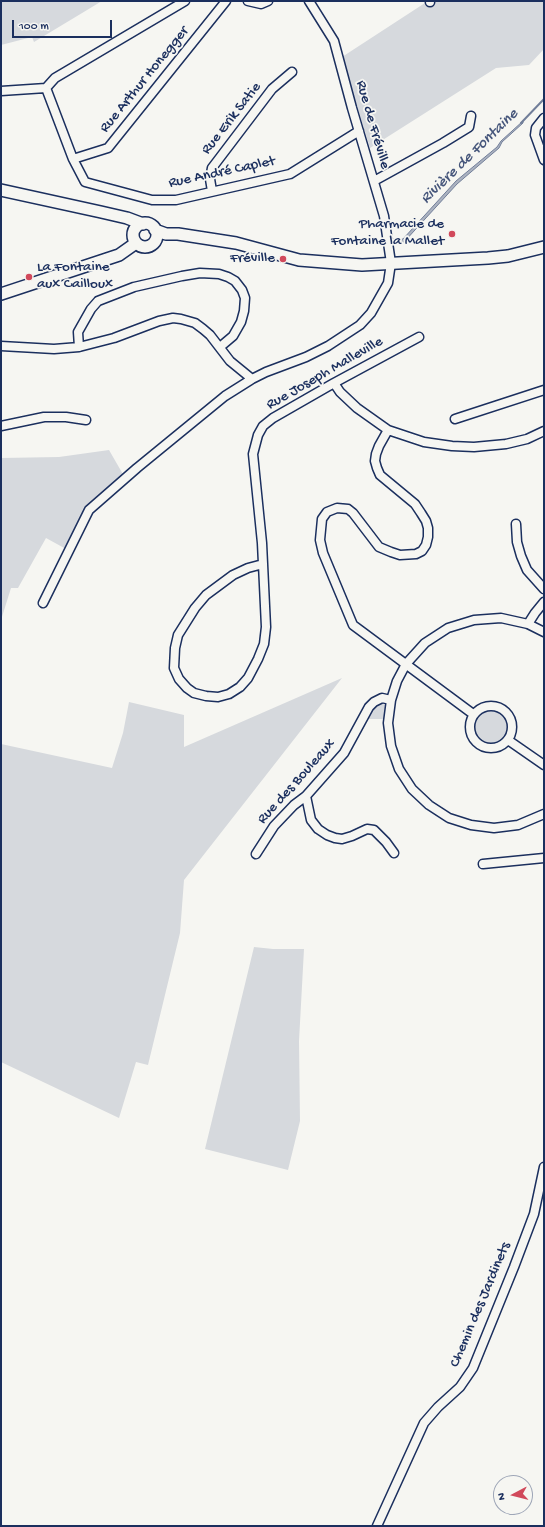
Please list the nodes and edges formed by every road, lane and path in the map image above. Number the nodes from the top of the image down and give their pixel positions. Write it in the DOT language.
graph roads {
  1 [pos="185,1"];
  2 [pos="226,1"];
  3 [pos="248,1"];
  4 [pos="268,1"];
  5 [pos="309,1"];
  6 [pos="292,72"];
  7 [pos="46,88"];
  8 [pos="1,91"];
  9 [pos="471,116"];
  10 [pos="544,118"];
  11 [pos="359,131"];
  12 [pos="73,159"];
  13 [pos="544,160"];
  14 [pos="374,181"];
  15 [pos="1,190"];
  16 [pos="212,191"];
  17 [pos="111,214"];
  18 [pos="143,224"];
  19 [pos="155,230"];
  20 [pos="194,237"];
  21 [pos="135,238"];
  22 [pos="155,242"];
  23 [pos="544,247"];
  24 [pos="391,263"];
  25 [pos="1,294"];
  26 [pos="419,337"];
  27 [pos="1,346"];
  28 [pos="79,347"];
  29 [pos="220,347"];
  30 [pos="252,379"];
  31 [pos="334,383"];
  32 [pos="544,390"];
  33 [pos="455,419"];
  34 [pos="86,420"];
  35 [pos="1,426"];
  36 [pos="388,430"];
  37 [pos="544,431"];
  38 [pos="516,524"];
  39 [pos="263,564"];
  40 [pos="544,589"];
  41 [pos="544,602"];
  42 [pos="43,603"];
  43 [pos="528,624"];
  44 [pos="544,632"];
  45 [pos="406,664"];
  46 [pos="391,700"];
  47 [pos="473,714"];
  48 [pos="508,740"];
  49 [pos="544,765"];
  50 [pos="306,796"];
  51 [pos="544,814"];
  52 [pos="256,854"];
  53 [pos="394,854"];
  54 [pos="544,858"];
  55 [pos="483,864"];
  56 [pos="544,1167"];
  57 [pos="377,1526"];
  1 -- 7 [label="street"];
  2 -- 12 [label="street, Rue Arthur Honegger"];
  3 -- 4 [label="street"];
  5 -- 11 [label="street, Rue de Fréville"];
  6 -- 16 [label="street, Rue Erik Satie"];
  7 -- 8 [label="street"];
  7 -- 12 [label="street, Rue André Caplet"];
  9 -- 14 [label="street"];
  10 -- 13 [label="street"];
  11 -- 14 [label="street, Rue de Fréville"];
  11 -- 16 [label="street, Rue André Caplet"];
  12 -- 16 [label="street, Rue André Caplet"];
  14 -- 24 [label="street, Rue de Fréville"];
  15 -- 17 [label="street"];
  17 -- 18 [label="street"];
  17 -- 21 [label="street"];
  18 -- 19 [label="street"];
  18 -- 21 [label="street"];
  19 -- 20 [label="street"];
  19 -- 22 [label="street"];
  20 -- 22 [label="street"];
  20 -- 24 [label="street"];
  21 -- 22 [label="street"];
  21 -- 25 [label="street"];
  23 -- 24 [label="street"];
  24 -- 30 [label="street, Rue de Fréville"];
  26 -- 31 [label="street, Rue Joseph Malleville"];
  27 -- 28 [label="street"];
  28 -- 29 [label="street"];
  28 -- 29 [label="street"];
  29 -- 30 [label="street"];
  30 -- 42 [label="street, Rue de Fréville"];
  31 -- 36 [label="street"];
  31 -- 39 [label="street, Rue Joseph Malleville"];
  32 -- 33 [label="street"];
  34 -- 35 [label="street"];
  36 -- 37 [label="street"];
  36 -- 45 [label="street"];
  38 -- 40 [label="street"];
  39 -- 39 [label="street, Rue Joseph Malleville"];
  41 -- 43 [label="street"];
  43 -- 44 [label="street"];
  43 -- 45 [label="street"];
  45 -- 46 [label="street"];
  45 -- 47 [label="street"];
  46 -- 50 [label="street, Rue des Bouleaux"];
  46 -- 51 [label="street"];
  47 -- 48 [label="street"];
  47 -- 48 [label="street"];
  48 -- 49 [label="street"];
  50 -- 52 [label="street, Rue des Bouleaux"];
  50 -- 53 [label="street"];
  54 -- 55 [label="street"];
  56 -- 57 [label="street, Chemin des Jardinets"];
}
